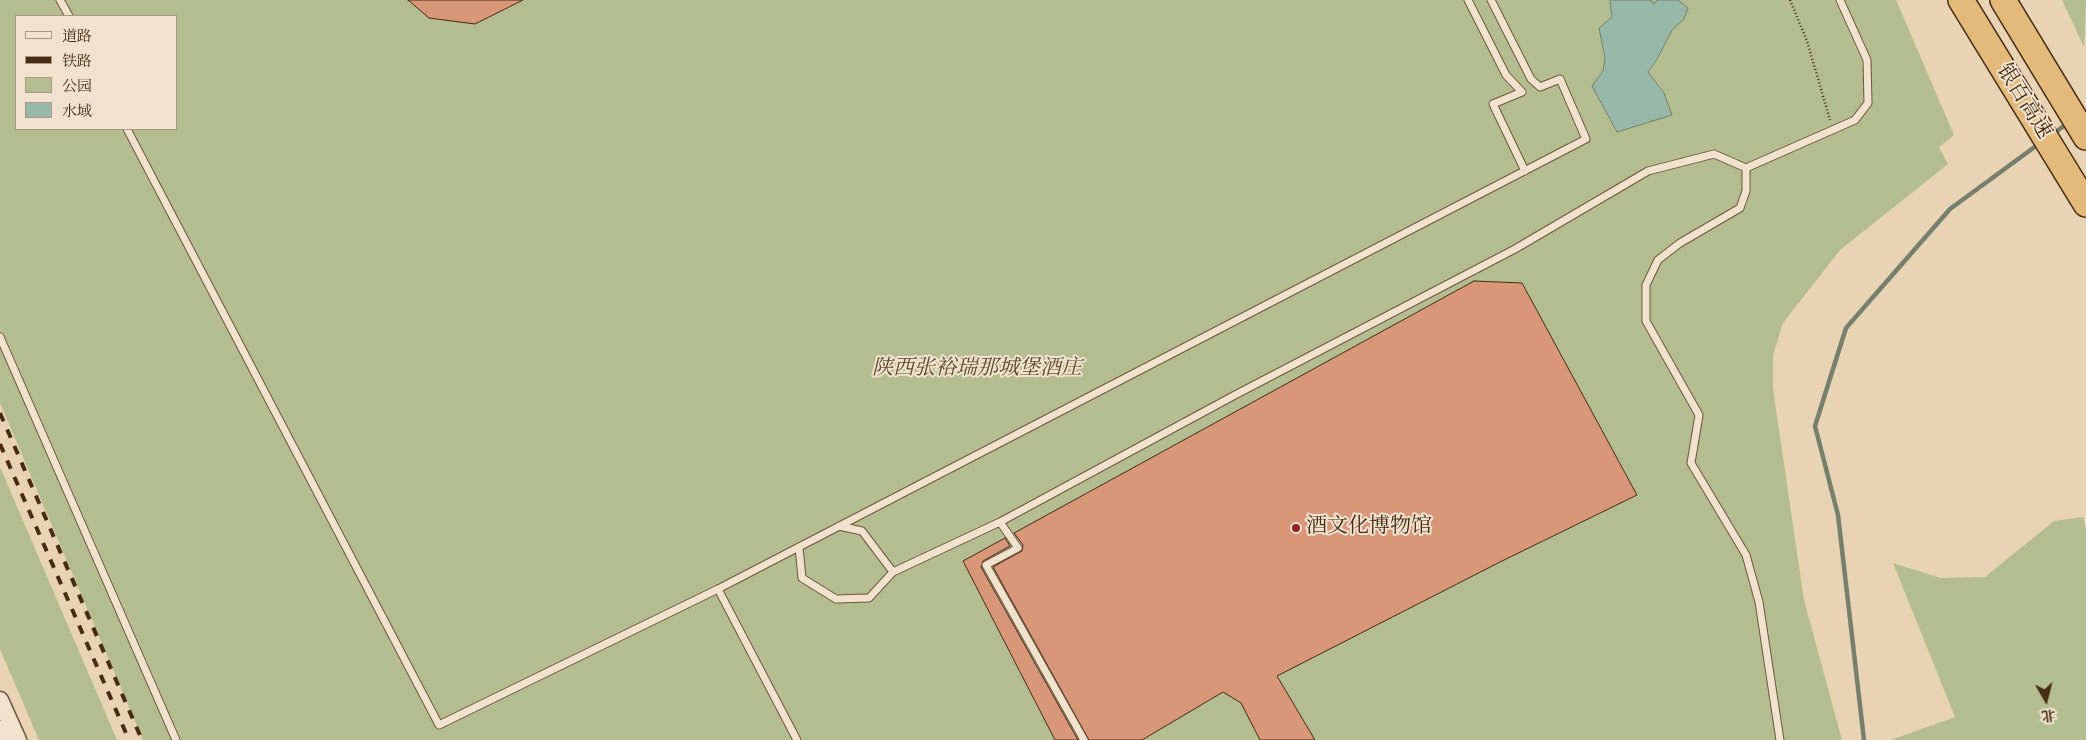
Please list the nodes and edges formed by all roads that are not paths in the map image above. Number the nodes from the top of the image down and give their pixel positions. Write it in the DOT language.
graph roads {
  1 [pos="60,0"];
  2 [pos="1468,0"];
  3 [pos="1491,0"];
  4 [pos="1840,0"];
  5 [pos="1961,0"];
  6 [pos="2003,0"];
  7 [pos="68,15"];
  8 [pos="128,130"];
  9 [pos="2086,136"];
  10 [pos="1746,168"];
  11 [pos="1525,171"];
  12 [pos="2086,204"];
  13 [pos="0,337"];
  14 [pos="1000,522"];
  15 [pos="839,526"];
  16 [pos="798,547"];
  17 [pos="893,572"];
  18 [pos="718,589"];
  19 [pos="0,700"];
  20 [pos="0,729"];
  21 [pos="5,740"];
  22 [pos="18,740"];
  23 [pos="176,740"];
  24 [pos="797,740"];
  25 [pos="1084,740"];
  26 [pos="1780,740"];
  1 -- 7 [label="lane"];
  2 -- 11 [label="lane"];
  3 -- 11 [label="lane"];
  4 -- 10 [label="lane"];
  5 -- 12 [label="highway, 银百高速"];
  6 -- 9 [label="highway, 银百高速"];
  8 -- 18 [label="lane"];
  10 -- 14 [label="lane"];
  10 -- 26 [label="lane"];
  11 -- 15 [label="lane"];
  13 -- 23 [label="lane"];
  14 -- 17 [label="lane"];
  14 -- 25 [label="lane"];
  15 -- 16 [label="lane"];
  15 -- 17 [label="lane"];
  16 -- 17 [label="lane"];
  16 -- 18 [label="lane"];
  18 -- 24 [label="lane"];
  19 -- 22 [label="street"];
  20 -- 21 [label="street"];
}
